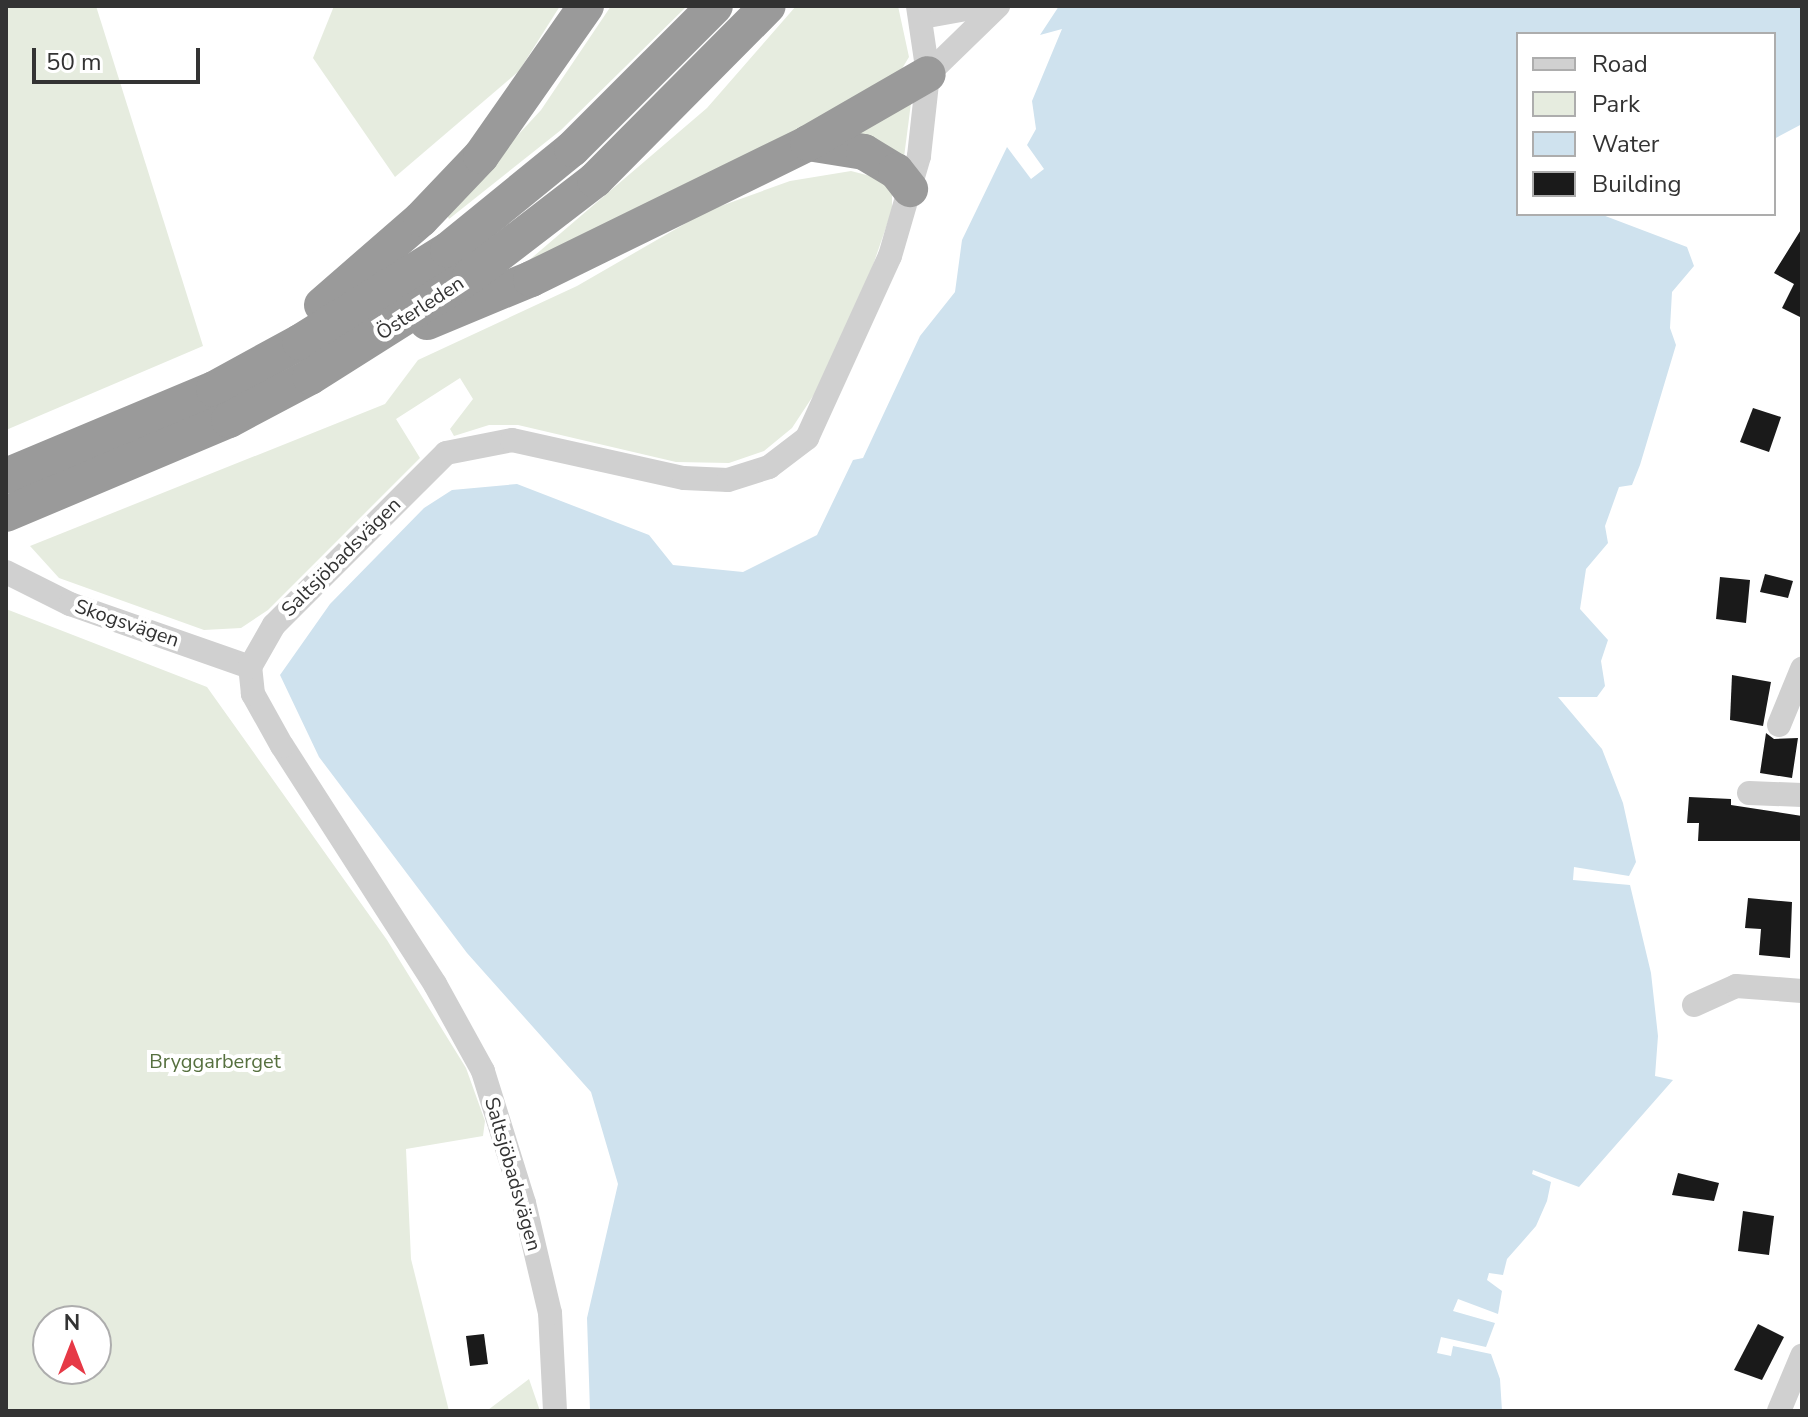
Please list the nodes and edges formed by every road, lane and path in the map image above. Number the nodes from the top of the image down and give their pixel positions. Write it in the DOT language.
graph roads {
  1 [pos="586,6"];
  2 [pos="715,6"];
  3 [pos="768,6"];
  4 [pos="983,6"];
  5 [pos="998,6"];
  6 [pos="920,11"];
  7 [pos="928,74"];
  8 [pos="808,143"];
  9 [pos="910,189"];
  10 [pos="361,346"];
  11 [pos="214,389"];
  12 [pos="6,476"];
  13 [pos="6,514"];
  14 [pos="6,572"];
  15 [pos="250,667"];
  16 [pos="1802,669"];
  17 [pos="1779,725"];
  18 [pos="1749,793"];
  19 [pos="1802,795"];
  20 [pos="1802,991"];
  21 [pos="1694,1005"];
  22 [pos="1802,1356"];
  23 [pos="555,1411"];
  24 [pos="1779,1411"];
  1 -- 11 [label="highway"];
  2 -- 11 [label="highway, Österleden"];
  3 -- 10 [label="highway, Österleden"];
  4 -- 6 [label="street"];
  5 -- 7 [label="street"];
  6 -- 7 [label="street, Saltsjöbadsvägen"];
  7 -- 8 [label="highway"];
  7 -- 9 [label="street, Saltsjöbadsvägen"];
  8 -- 9 [label="highway"];
  8 -- 10 [label="highway"];
  9 -- 15 [label="street, Saltsjöbadsvägen"];
  10 -- 13 [label="highway, Österleden"];
  11 -- 12 [label="highway, Österleden"];
  14 -- 15 [label="street, Skogsvägen"];
  15 -- 23 [label="street, Saltsjöbadsvägen"];
  16 -- 17 [label="street"];
  18 -- 19 [label="street"];
  20 -- 21 [label="street"];
  22 -- 24 [label="street"];
}
